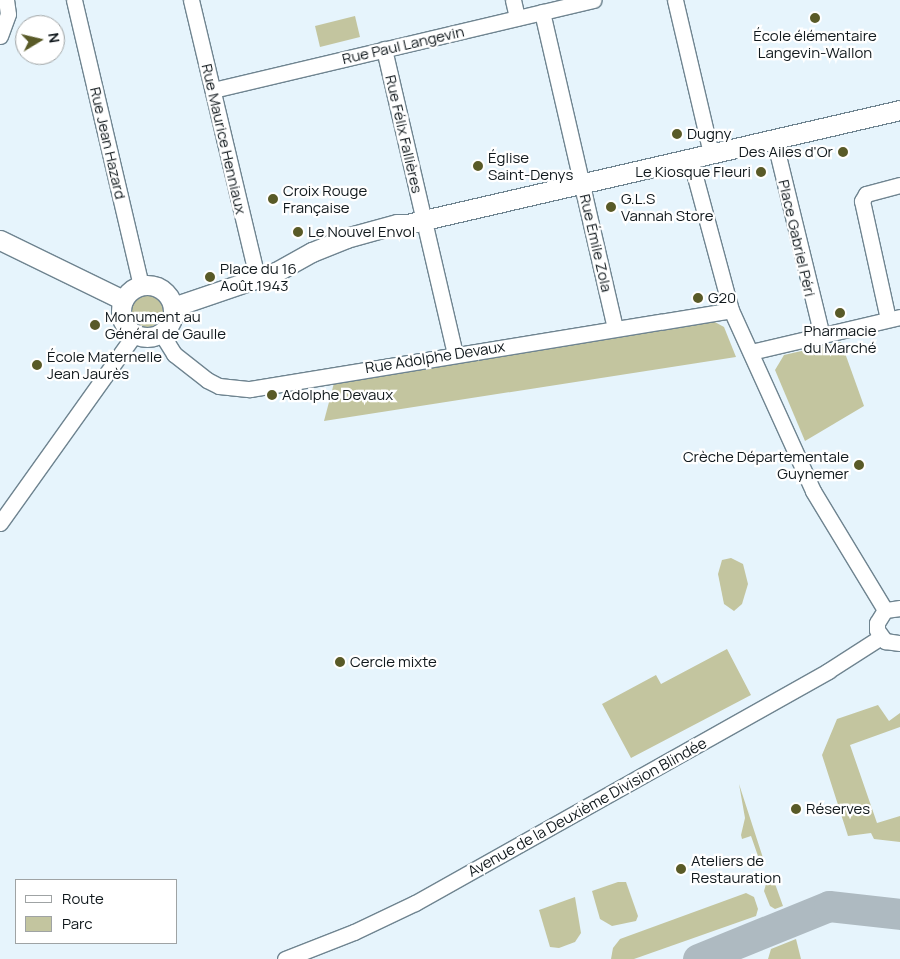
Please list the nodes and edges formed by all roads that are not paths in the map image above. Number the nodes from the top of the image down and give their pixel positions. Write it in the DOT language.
graph roads {
  1 [pos="6,0"];
  2 [pos="74,0"];
  3 [pos="191,0"];
  4 [pos="513,0"];
  5 [pos="593,0"];
  6 [pos="675,0"];
  7 [pos="542,12"];
  8 [pos="517,18"];
  9 [pos="0,36"];
  10 [pos="384,49"];
  11 [pos="213,90"];
  12 [pos="900,110"];
  13 [pos="774,139"];
  14 [pos="711,154"];
  15 [pos="690,158"];
  16 [pos="581,182"];
  17 [pos="900,186"];
  18 [pos="415,222"];
  19 [pos="0,240"];
  20 [pos="257,278"];
  21 [pos="141,286"];
  22 [pos="123,300"];
  23 [pos="173,307"];
  24 [pos="731,310"];
  25 [pos="894,318"];
  26 [pos="615,327"];
  27 [pos="161,333"];
  28 [pos="135,334"];
  29 [pos="822,336"];
  30 [pos="751,352"];
  31 [pos="455,354"];
  32 [pos="0,524"];
  33 [pos="900,608"];
  34 [pos="884,610"];
  35 [pos="880,636"];
  36 [pos="900,643"];
  37 [pos="285,959"];
  1 -- 9 [label="street"];
  2 -- 21 [label="street, Rue Jean Hazard"];
  3 -- 11 [label="street, Rue Maurice Henniaux"];
  4 -- 8 [label="street"];
  5 -- 7 [label="street, Rue Paul Langevin"];
  6 -- 14 [label="street"];
  7 -- 8 [label="street, Rue Paul Langevin"];
  7 -- 16 [label="street, Rue Émile Zola"];
  8 -- 10 [label="street, Rue Paul Langevin"];
  10 -- 11 [label="street, Rue Paul Langevin"];
  10 -- 18 [label="street, Rue Félix Fallières"];
  11 -- 20 [label="street, Rue Maurice Henniaux"];
  12 -- 13 [label="main road"];
  13 -- 14 [label="main road"];
  13 -- 29 [label="street, Place Gabriel Péri"];
  14 -- 15 [label="main road"];
  15 -- 16 [label="main road"];
  15 -- 24 [label="street"];
  16 -- 18 [label="main road"];
  16 -- 26 [label="street, Rue Émile Zola"];
  17 -- 25 [label="street"];
  18 -- 20 [label="main road"];
  18 -- 31 [label="street, Rue Félix Fallières"];
  19 -- 22 [label="main road"];
  20 -- 23 [label="main road"];
  21 -- 22 [label="main road"];
  21 -- 23 [label="main road"];
  22 -- 28 [label="main road"];
  23 -- 27 [label="main road"];
  24 -- 26 [label="street, Rue Adolphe Devaux"];
  24 -- 30 [label="street"];
  25 -- 29 [label="street"];
  26 -- 31 [label="street, Rue Adolphe Devaux"];
  27 -- 28 [label="main road"];
  27 -- 31 [label="street, Rue Adolphe Devaux"];
  28 -- 32 [label="street"];
  29 -- 30 [label="street"];
  30 -- 34 [label="street"];
  33 -- 34 [label="street"];
  34 -- 35 [label="street"];
  35 -- 36 [label="street"];
  35 -- 37 [label="street, Avenue de la Deuxième Division Blindée"];
}
